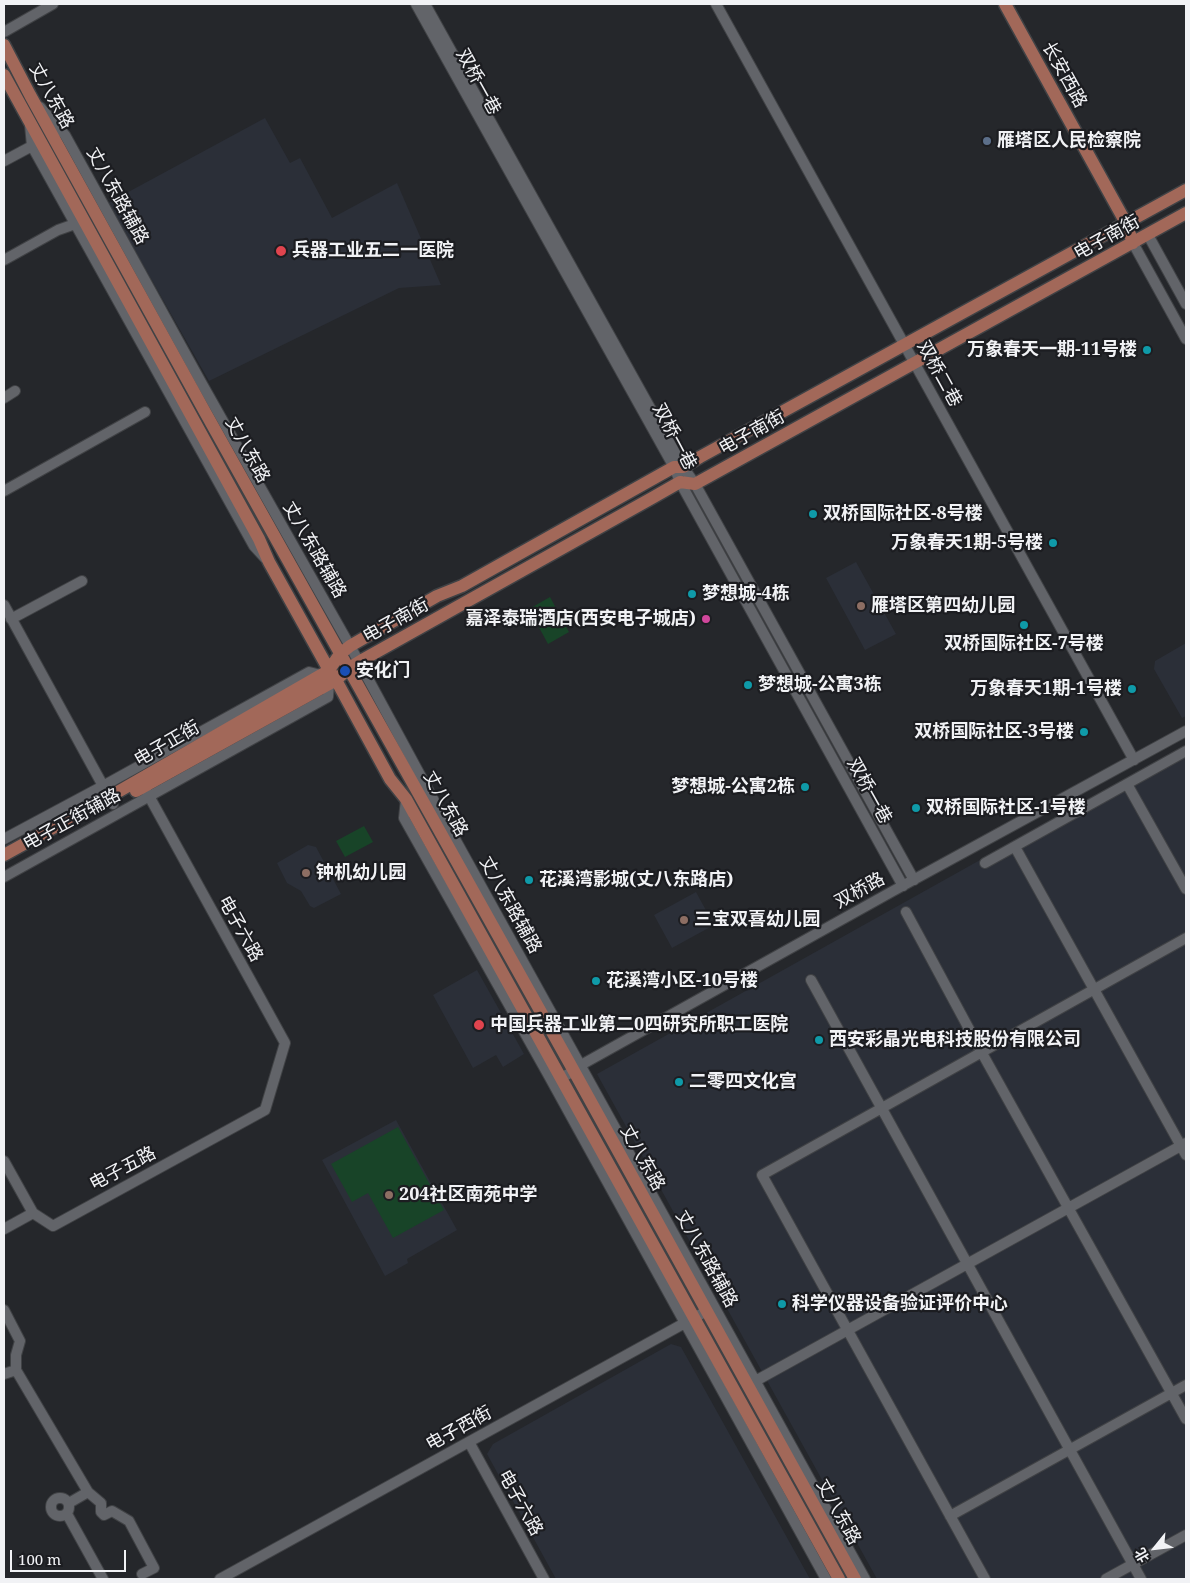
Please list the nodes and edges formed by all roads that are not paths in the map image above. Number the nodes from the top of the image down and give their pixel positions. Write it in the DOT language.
graph roads {
  1 [pos="53,4"];
  2 [pos="416,4"];
  3 [pos="425,4"];
  4 [pos="716,4"];
  5 [pos="1005,4"];
  6 [pos="1014,4"];
  7 [pos="4,32"];
  8 [pos="4,45"];
  9 [pos="4,75"];
  10 [pos="30,124"];
  11 [pos="32,146"];
  12 [pos="4,161"];
  13 [pos="1186,190"];
  14 [pos="1186,213"];
  15 [pos="1130,221"];
  16 [pos="75,224"];
  17 [pos="1148,235"];
  18 [pos="1133,243"];
  19 [pos="4,260"];
  20 [pos="1186,304"];
  21 [pos="1186,338"];
  22 [pos="904,345"];
  23 [pos="914,364"];
  24 [pos="15,391"];
  25 [pos="4,398"];
  26 [pos="145,412"];
  27 [pos="678,467"];
  28 [pos="680,482"];
  29 [pos="695,484"];
  30 [pos="4,491"];
  31 [pos="269,562"];
  32 [pos="82,581"];
  33 [pos="4,605"];
  34 [pos="11,619"];
  35 [pos="345,650"];
  36 [pos="354,665"];
  37 [pos="329,677"];
  38 [pos="1186,731"];
  39 [pos="1186,751"];
  40 [pos="1134,760"];
  41 [pos="1127,784"];
  42 [pos="146,792"];
  43 [pos="109,796"];
  44 [pos="4,839"];
  45 [pos="1015,847"];
  46 [pos="4,855"];
  47 [pos="985,863"];
  48 [pos="4,864"];
  49 [pos="4,877"];
  50 [pos="914,880"];
  51 [pos="903,886"];
  52 [pos="1186,889"];
  53 [pos="906,912"];
  54 [pos="1186,938"];
  55 [pos="812,980"];
  56 [pos="1094,990"];
  57 [pos="982,1053"];
  58 [pos="577,1068"];
  59 [pos="557,1081"];
  60 [pos="271,1091"];
  61 [pos="882,1109"];
  62 [pos="1184,1148"];
  63 [pos="4,1161"];
  64 [pos="1068,1208"];
  65 [pos="33,1213"];
  66 [pos="4,1229"];
  67 [pos="968,1264"];
  68 [pos="710,1309"];
  69 [pos="4,1310"];
  70 [pos="689,1321"];
  71 [pos="848,1330"];
  72 [pos="16,1370"];
  73 [pos="4,1374"];
  74 [pos="751,1383"];
  75 [pos="1186,1385"];
  76 [pos="1172,1393"];
  77 [pos="1186,1419"];
  78 [pos="469,1442"];
  79 [pos="1071,1450"];
  80 [pos="88,1492"];
  81 [pos="69,1503"];
  82 [pos="67,1514"];
  83 [pos="950,1516"];
  84 [pos="1186,1535"];
  85 [pos="1134,1564"];
  86 [pos="142,1574"];
  87 [pos="103,1579"];
  88 [pos="220,1579"];
  89 [pos="544,1579"];
  90 [pos="826,1579"];
  91 [pos="839,1579"];
  92 [pos="855,1579"];
  93 [pos="865,1579"];
  94 [pos="985,1579"];
  95 [pos="1106,1579"];
  96 [pos="1141,1579"];
  1 -- 7 [label="street"];
  2 -- 27 [label="street, 双桥一巷"];
  3 -- 27 [label="street, 双桥一巷"];
  4 -- 22 [label="street, 双桥二巷"];
  5 -- 15 [label="main road, 长安西路"];
  6 -- 15 [label="main road, 长安西路"];
  8 -- 35 [label="main road, 丈八东路"];
  9 -- 10 [label="main road, 丈八东路"];
  10 -- 11 [label="street"];
  10 -- 31 [label="main road, 丈八东路"];
  11 -- 12 [label="street"];
  11 -- 16 [label="street"];
  13 -- 15 [label="main road, 电子南街"];
  14 -- 17 [label="main road, 电子南街"];
  15 -- 17 [label="main road, 长安西路"];
  15 -- 18 [label="main road, 长安西路"];
  15 -- 22 [label="main road, 电子南街"];
  16 -- 19 [label="street"];
  16 -- 31 [label="street"];
  17 -- 18 [label="main road, 电子南街"];
  17 -- 20 [label="street"];
  18 -- 21 [label="street"];
  18 -- 23 [label="main road, 电子南街"];
  22 -- 23 [label="street, 双桥二巷"];
  22 -- 27 [label="main road, 电子南街"];
  23 -- 29 [label="main road, 电子南街"];
  23 -- 40 [label="street, 双桥二巷"];
  24 -- 25 [label="street"];
  26 -- 30 [label="street"];
  27 -- 28 [label="street, 双桥一巷"];
  27 -- 29 [label="street, 双桥一巷"];
  27 -- 35 [label="main road, 电子南街"];
  28 -- 29 [label="main road"];
  28 -- 36 [label="main road, 电子南街"];
  28 -- 51 [label="street, 双桥一巷"];
  29 -- 50 [label="street, 双桥一巷"];
  31 -- 37 [label="main road, 丈八东路"];
  32 -- 34 [label="street"];
  33 -- 34 [label="street"];
  34 -- 43 [label="street"];
  35 -- 36 [label="main road, 丈八东路"];
  35 -- 37 [label="main road, 电子正街"];
  36 -- 37 [label="main road, 电子南街"];
  36 -- 58 [label="main road, 丈八东路"];
  37 -- 42 [label="main road, 电子正街"];
  37 -- 43 [label="main road, 电子正街"];
  37 -- 59 [label="main road, 丈八东路"];
  38 -- 40 [label="street, 双桥路"];
  39 -- 41 [label="street"];
  40 -- 50 [label="street, 双桥路"];
  41 -- 45 [label="street"];
  41 -- 52 [label="street"];
  42 -- 43 [label="main road, 电子正街"];
  42 -- 49 [label="street, 电子正街辅路"];
  42 -- 60 [label="street, 电子六路"];
  43 -- 44 [label="street, 电子正街辅路"];
  43 -- 46 [label="main road, 电子正街"];
  43 -- 48 [label="main road, 电子正街"];
  45 -- 47 [label="street"];
  45 -- 56 [label="street"];
  50 -- 51 [label="street, 双桥路"];
  51 -- 58 [label="street, 双桥路"];
  53 -- 57 [label="street"];
  54 -- 56 [label="street"];
  55 -- 61 [label="street"];
  56 -- 57 [label="street"];
  56 -- 62 [label="street"];
  57 -- 61 [label="street"];
  57 -- 64 [label="street"];
  58 -- 59 [label="street, 双桥路"];
  58 -- 68 [label="main road, 丈八东路"];
  59 -- 70 [label="main road, 丈八东路"];
  60 -- 65 [label="street, 电子五路"];
  61 -- 67 [label="street"];
  61 -- 71 [label="street"];
  62 -- 64 [label="street"];
  63 -- 65 [label="street"];
  64 -- 67 [label="street"];
  64 -- 76 [label="street"];
  65 -- 66 [label="street"];
  67 -- 71 [label="street"];
  67 -- 79 [label="street"];
  68 -- 70 [label="street, 电子西街"];
  68 -- 74 [label="main road, 丈八东路"];
  69 -- 72 [label="street"];
  70 -- 78 [label="street, 电子西街"];
  70 -- 90 [label="street"];
  70 -- 91 [label="main road, 丈八东路"];
  71 -- 74 [label="street"];
  71 -- 83 [label="street"];
  72 -- 73 [label="street"];
  72 -- 80 [label="street"];
  74 -- 92 [label="main road, 丈八东路"];
  74 -- 93 [label="street"];
  75 -- 76 [label="street"];
  76 -- 77 [label="street"];
  76 -- 79 [label="street"];
  78 -- 88 [label="street, 电子西街"];
  78 -- 89 [label="street, 电子六路"];
  79 -- 83 [label="street"];
  79 -- 85 [label="street"];
  80 -- 81 [label="street"];
  80 -- 86 [label="street"];
  81 -- 82 [label="street"];
  81 -- 82 [label="street"];
  82 -- 87 [label="street"];
  83 -- 94 [label="street"];
  84 -- 85 [label="street"];
  85 -- 95 [label="street"];
  85 -- 96 [label="street"];
}
